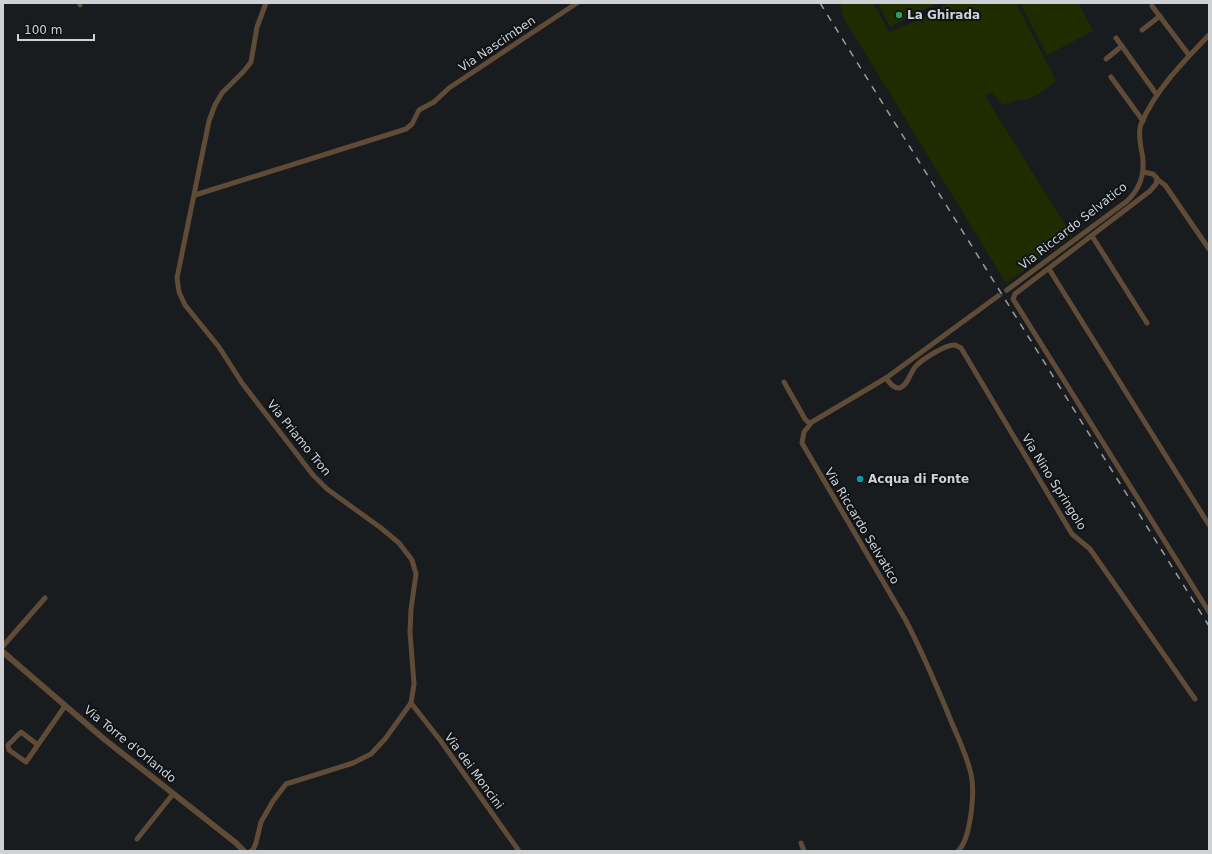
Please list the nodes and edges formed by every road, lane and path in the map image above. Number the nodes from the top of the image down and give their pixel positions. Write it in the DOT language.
graph roads {
  1 [pos="266,3"];
  2 [pos="577,3"];
  3 [pos="1152,6"];
  4 [pos="1160,16"];
  5 [pos="1142,30"];
  6 [pos="1209,35"];
  7 [pos="1116,38"];
  8 [pos="1122,46"];
  9 [pos="1189,55"];
  10 [pos="1106,59"];
  11 [pos="1111,77"];
  12 [pos="1157,95"];
  13 [pos="1143,120"];
  14 [pos="1144,172"];
  15 [pos="1158,180"];
  16 [pos="195,195"];
  17 [pos="1092,236"];
  18 [pos="1209,249"];
  19 [pos="1049,269"];
  20 [pos="1007,290"];
  21 [pos="998,296"];
  22 [pos="1148,323"];
  23 [pos="886,378"];
  24 [pos="784,382"];
  25 [pos="810,424"];
  26 [pos="1209,525"];
  27 [pos="45,598"];
  28 [pos="1209,612"];
  29 [pos="3,646"];
  30 [pos="3,652"];
  31 [pos="1195,699"];
  32 [pos="411,703"];
  33 [pos="65,705"];
  34 [pos="38,745"];
  35 [pos="173,794"];
  36 [pos="137,839"];
  37 [pos="256,843"];
  38 [pos="801,843"];
  39 [pos="243,850"];
  40 [pos="252,851"];
  41 [pos="519,851"];
  42 [pos="804,851"];
  43 [pos="958,851"];
  1 -- 16 [label="street, Via Priamo Tron"];
  2 -- 16 [label="street, Via Nascimben"];
  3 -- 4 [label="street"];
  4 -- 5 [label="street"];
  4 -- 9 [label="street"];
  6 -- 9 [label="street, Via Riccardo Selvatico"];
  7 -- 8 [label="street"];
  8 -- 10 [label="street"];
  8 -- 12 [label="street"];
  9 -- 12 [label="street, Via Riccardo Selvatico"];
  11 -- 13 [label="street"];
  12 -- 13 [label="street, Via Riccardo Selvatico"];
  13 -- 14 [label="street, Via Riccardo Selvatico"];
  14 -- 15 [label="street"];
  14 -- 20 [label="street, Via Riccardo Selvatico"];
  15 -- 17 [label="street, Via Riccardo Selvatico"];
  15 -- 18 [label="street"];
  16 -- 32 [label="street, Via Priamo Tron"];
  17 -- 19 [label="street, Via Riccardo Selvatico"];
  17 -- 22 [label="street"];
  19 -- 26 [label="street, Via Riccardo Selvatico"];
  19 -- 28 [label="street, Via Riccardo Selvatico"];
  21 -- 23 [label="street"];
  23 -- 25 [label="street"];
  23 -- 31 [label="street, Via Nino Springolo"];
  24 -- 25 [label="street"];
  25 -- 43 [label="street, Via Riccardo Selvatico"];
  27 -- 29 [label="street"];
  30 -- 33 [label="street, Via Torre d'Orlando"];
  32 -- 37 [label="street"];
  32 -- 41 [label="street, Via dei Moncini"];
  33 -- 34 [label="street"];
  33 -- 35 [label="street, Via Torre d'Orlando"];
  34 -- 34 [label="street"];
  35 -- 36 [label="street"];
  35 -- 39 [label="street, Via Torre d'Orlando"];
  37 -- 39 [label="street"];
  37 -- 40 [label="street"];
  38 -- 42 [label="street"];
}
